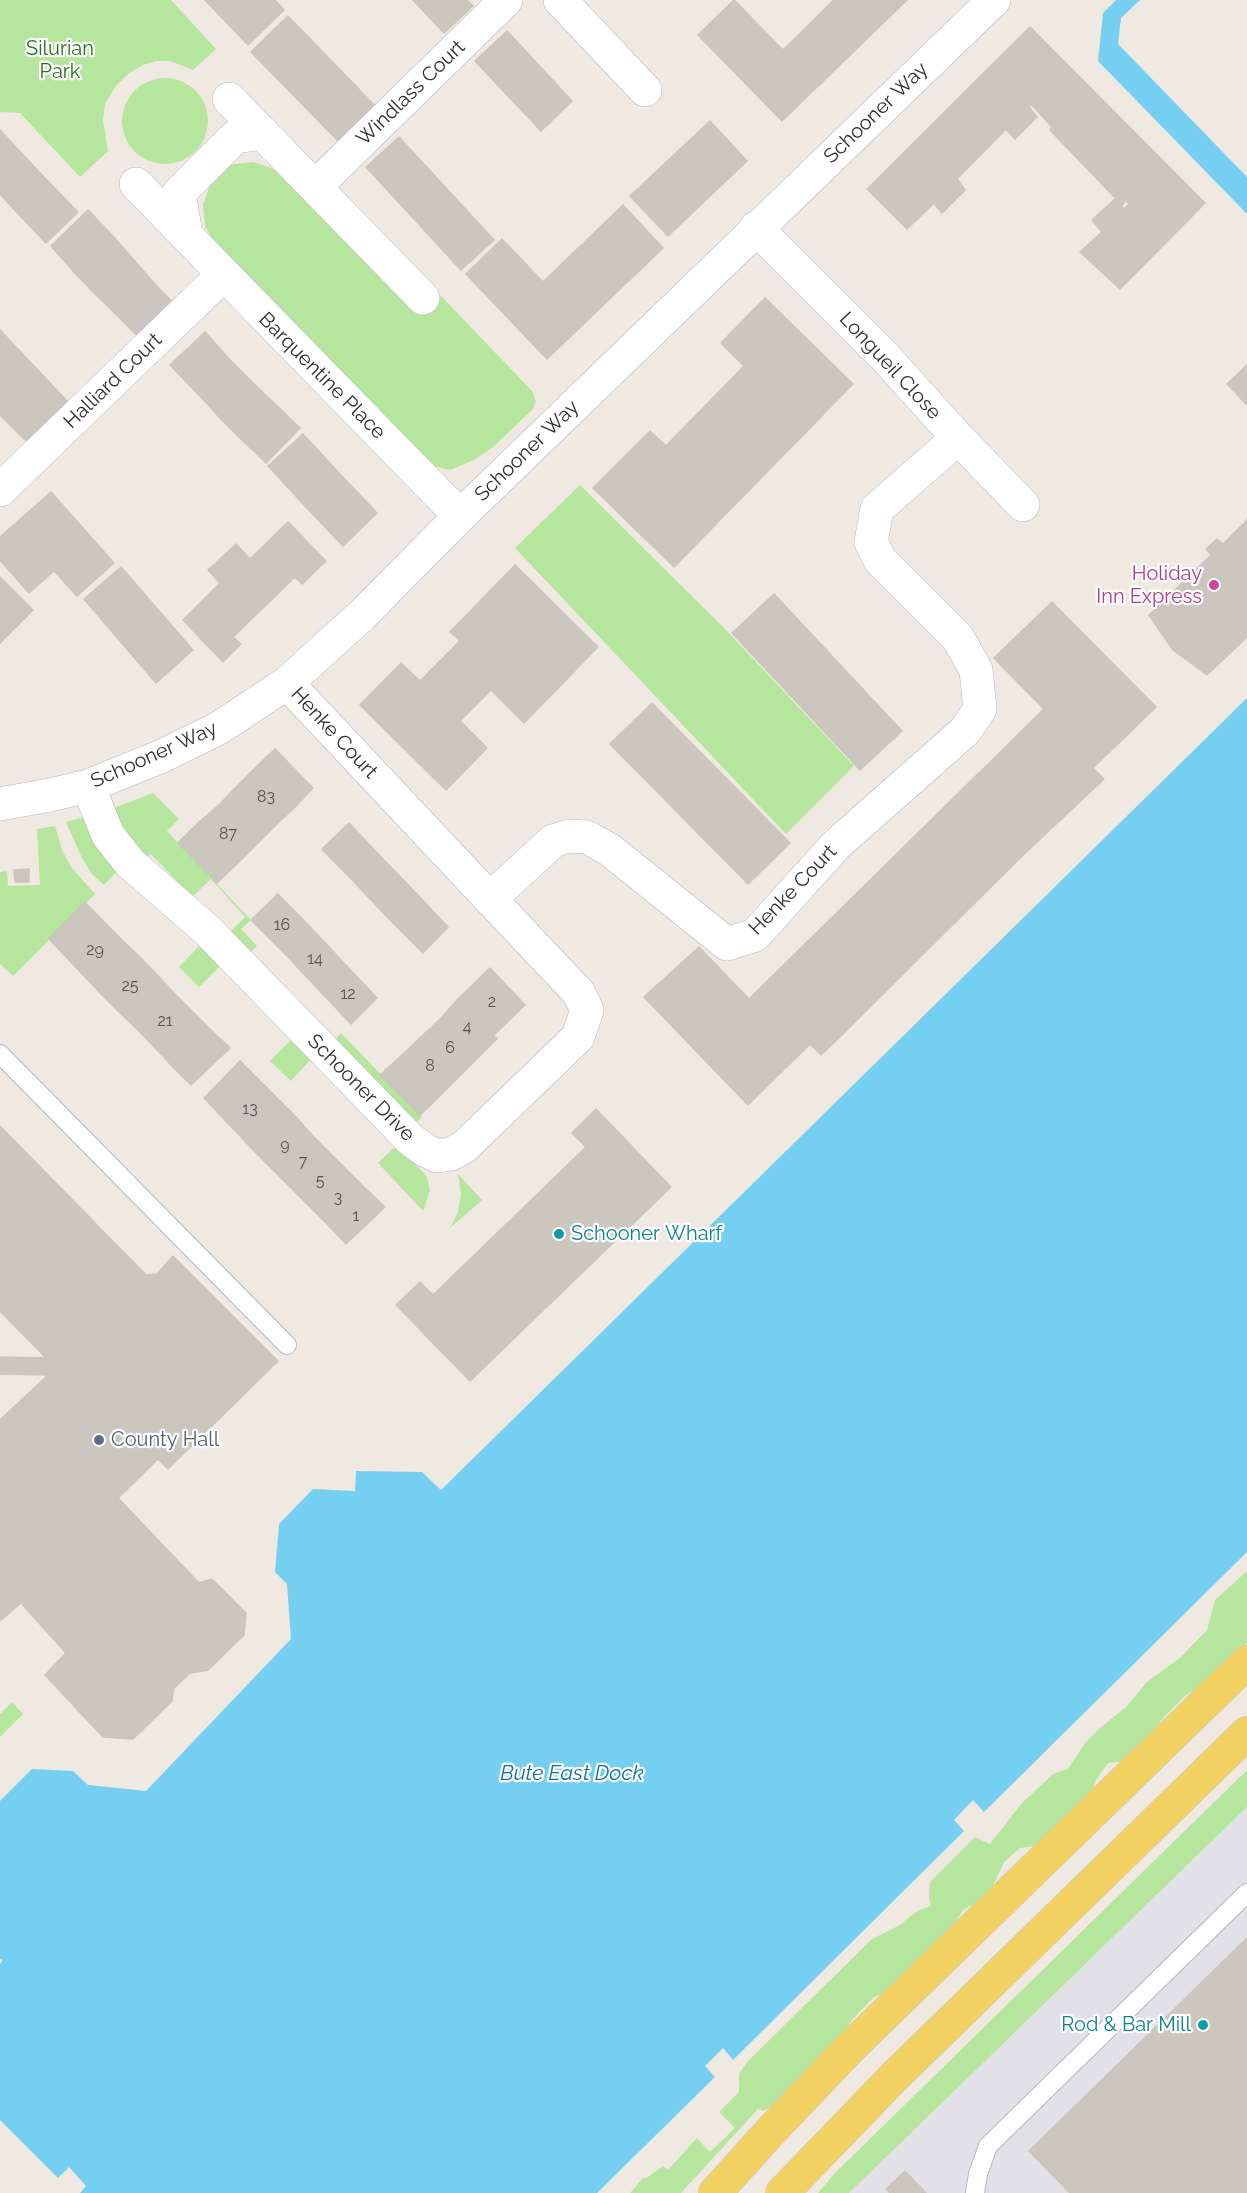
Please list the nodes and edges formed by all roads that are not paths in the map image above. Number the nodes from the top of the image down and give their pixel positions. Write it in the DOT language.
graph roads {
  1 [pos="506,0"];
  2 [pos="560,0"];
  3 [pos="994,0"];
  4 [pos="645,90"];
  5 [pos="229,99"];
  6 [pos="263,134"];
  7 [pos="136,184"];
  8 [pos="316,186"];
  9 [pos="756,228"];
  10 [pos="186,234"];
  11 [pos="223,275"];
  12 [pos="423,298"];
  13 [pos="958,438"];
  14 [pos="1,487"];
  15 [pos="1023,505"];
  16 [pos="460,516"];
  17 [pos="287,684"];
  18 [pos="88,786"];
  19 [pos="0,804"];
  20 [pos="490,899"];
  21 [pos="0,1054"];
  22 [pos="287,1345"];
  23 [pos="1247,1662"];
  24 [pos="1247,1733"];
  25 [pos="1247,1893"];
  26 [pos="715,2193"];
  27 [pos="782,2193"];
  28 [pos="975,2193"];
  1 -- 8 [label="street, Windlass Court"];
  2 -- 4 [label="street"];
  3 -- 9 [label="street, Schooner Way"];
  5 -- 6 [label="street"];
  6 -- 8 [label="street"];
  6 -- 10 [label="street"];
  7 -- 10 [label="street, Barquentine Place"];
  8 -- 12 [label="street"];
  9 -- 13 [label="street, Longueil Close"];
  9 -- 16 [label="street, Schooner Way"];
  10 -- 11 [label="street, Barquentine Place"];
  11 -- 14 [label="street, Halliard Court"];
  11 -- 16 [label="street, Barquentine Place"];
  13 -- 15 [label="street, Longueil Close"];
  13 -- 20 [label="street, Henke Court"];
  16 -- 17 [label="street, Schooner Way"];
  17 -- 18 [label="street, Schooner Way"];
  17 -- 20 [label="street, Henke Court"];
  18 -- 19 [label="street, Schooner Way"];
  18 -- 20 [label="street, Schooner Drive"];
  21 -- 22 [label="lane"];
  23 -- 26 [label="main road"];
  24 -- 27 [label="main road"];
  25 -- 28 [label="lane"];
}
